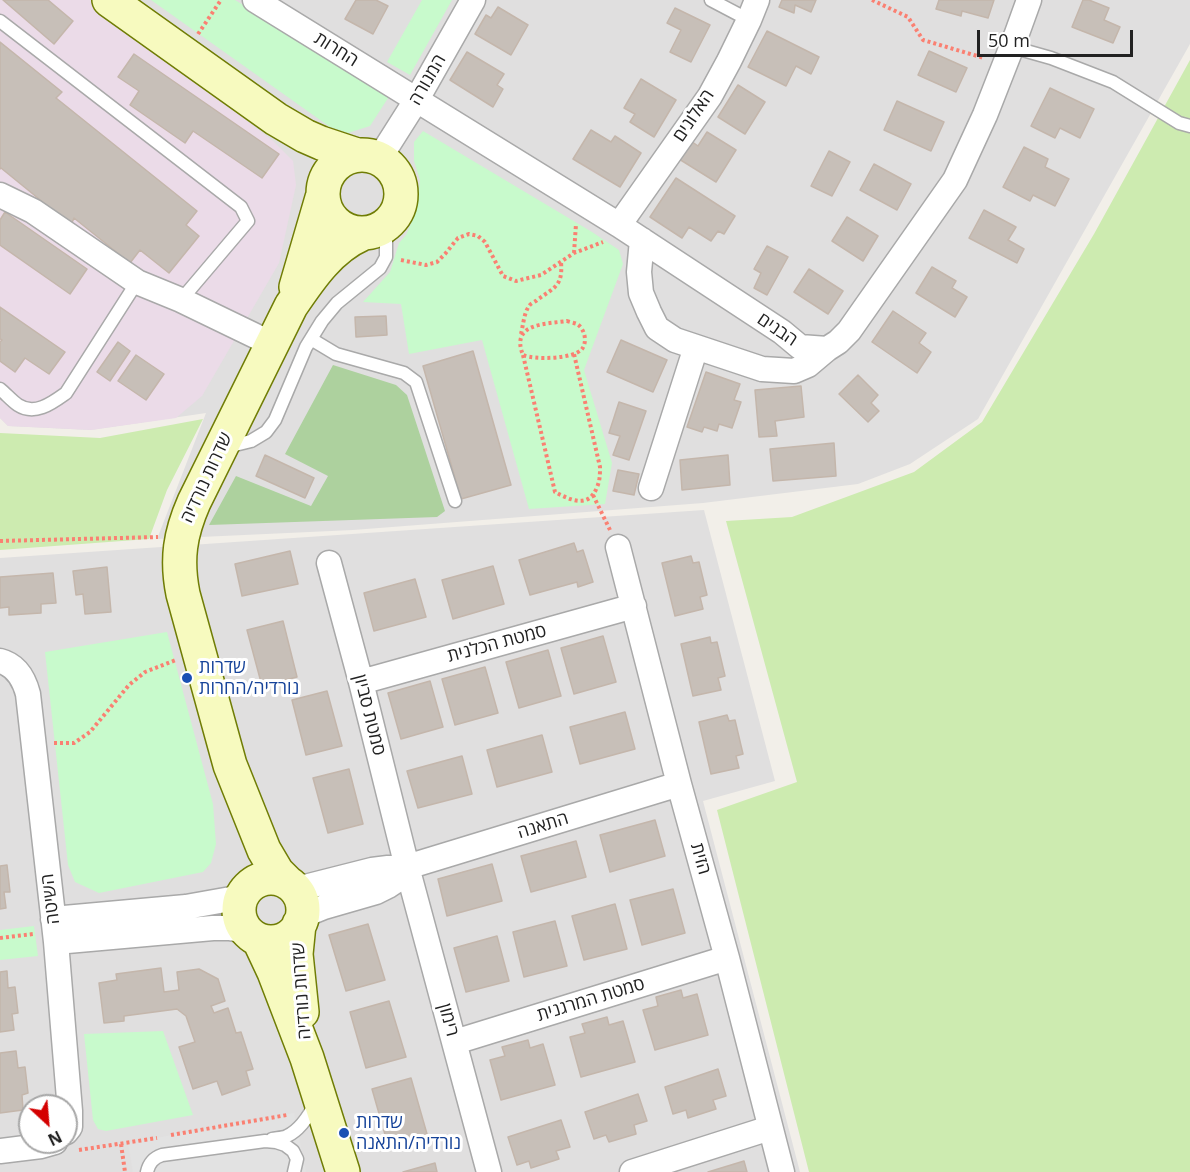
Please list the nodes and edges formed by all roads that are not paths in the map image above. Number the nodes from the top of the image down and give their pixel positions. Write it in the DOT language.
graph roads {
  1 [pos="109,0"];
  2 [pos="255,0"];
  3 [pos="473,0"];
  4 [pos="711,0"];
  5 [pos="1029,0"];
  6 [pos="753,10"];
  7 [pos="0,21"];
  8 [pos="1008,55"];
  9 [pos="417,99"];
  10 [pos="276,119"];
  11 [pos="1190,126"];
  12 [pos="368,157"];
  13 [pos="323,192"];
  14 [pos="0,195"];
  15 [pos="619,225"];
  16 [pos="376,228"];
  17 [pos="642,240"];
  18 [pos="137,282"];
  19 [pos="182,300"];
  20 [pos="291,306"];
  21 [pos="311,339"];
  22 [pos="272,344"];
  23 [pos="696,347"];
  24 [pos="827,350"];
  25 [pos="0,389"];
  26 [pos="220,449"];
  27 [pos="651,489"];
  28 [pos="455,501"];
  29 [pos="618,547"];
  30 [pos="329,563"];
  31 [pos="634,606"];
  32 [pos="7,665"];
  33 [pos="361,682"];
  34 [pos="230,765"];
  35 [pos="679,784"];
  36 [pos="407,867"];
  37 [pos="244,895"];
  38 [pos="295,903"];
  39 [pos="55,931"];
  40 [pos="253,935"];
  41 [pos="727,958"];
  42 [pos="455,1042"];
  43 [pos="307,1058"];
  44 [pos="69,1094"];
  45 [pos="315,1103"];
  46 [pos="770,1128"];
  47 [pos="265,1141"];
  48 [pos="18,1148"];
  49 [pos="0,1151"];
  50 [pos="147,1172"];
  51 [pos="294,1172"];
  52 [pos="343,1172"];
  53 [pos="489,1172"];
  54 [pos="632,1172"];
  55 [pos="782,1172"];
  1 -- 10 [label="street"];
  2 -- 9 [label="street, החרות"];
  3 -- 9 [label="street, המנורה"];
  4 -- 6 [label="lane"];
  5 -- 8 [label="street"];
  6 -- 15 [label="street, האלונים"];
  7 -- 19 [label="lane"];
  8 -- 11 [label="lane"];
  8 -- 24 [label="street"];
  9 -- 12 [label="street, המנורה"];
  9 -- 15 [label="street, הבנים"];
  10 -- 12 [label="street"];
  10 -- 13 [label="street"];
  12 -- 13 [label="street"];
  12 -- 16 [label="street"];
  13 -- 16 [label="street"];
  13 -- 20 [label="street, שדרות נורדיה"];
  14 -- 18 [label="street"];
  15 -- 17 [label="street, הבנים"];
  16 -- 20 [label="street, שדרות נורדיה"];
  16 -- 21 [label="lane"];
  17 -- 23 [label="street"];
  17 -- 24 [label="street, הבנים"];
  18 -- 19 [label="street"];
  18 -- 25 [label="lane"];
  19 -- 22 [label="street"];
  20 -- 22 [label="street, שדרות נורדיה"];
  21 -- 26 [label="lane"];
  21 -- 28 [label="lane"];
  22 -- 26 [label="street, שדרות נורדיה"];
  23 -- 24 [label="street"];
  23 -- 27 [label="street"];
  26 -- 34 [label="street, שדרות נורדיה"];
  29 -- 31 [label="street, הזית"];
  30 -- 33 [label="street, סמטת סביון"];
  31 -- 33 [label="street, סמטת הכלנית"];
  31 -- 35 [label="street, הזית"];
  32 -- 39 [label="street, השיטה"];
  33 -- 36 [label="street, סמטת סביון"];
  34 -- 37 [label="street, שדרות נורדיה"];
  34 -- 38 [label="street, שדרות נורדיה"];
  35 -- 36 [label="street, התאנה"];
  35 -- 41 [label="street, הזית"];
  36 -- 38 [label="street, התאנה"];
  36 -- 42 [label="street, רימון"];
  37 -- 38 [label="street"];
  37 -- 39 [label="street"];
  37 -- 40 [label="street"];
  38 -- 40 [label="street"];
  38 -- 43 [label="street, שדרות נורדיה"];
  39 -- 40 [label="street"];
  39 -- 44 [label="street, השיטה"];
  40 -- 43 [label="street, שדרות נורדיה"];
  41 -- 42 [label="street, סמטת המרגנית"];
  41 -- 46 [label="street, הזית"];
  42 -- 53 [label="street, רימון"];
  43 -- 45 [label="street, שדרות נורדיה"];
  45 -- 47 [label="lane"];
  45 -- 52 [label="street, שדרות נורדיה"];
  46 -- 54 [label="street"];
  46 -- 55 [label="street, הזית"];
  47 -- 50 [label="lane"];
  47 -- 51 [label="lane"];
  48 -- 49 [label="street"];
}
